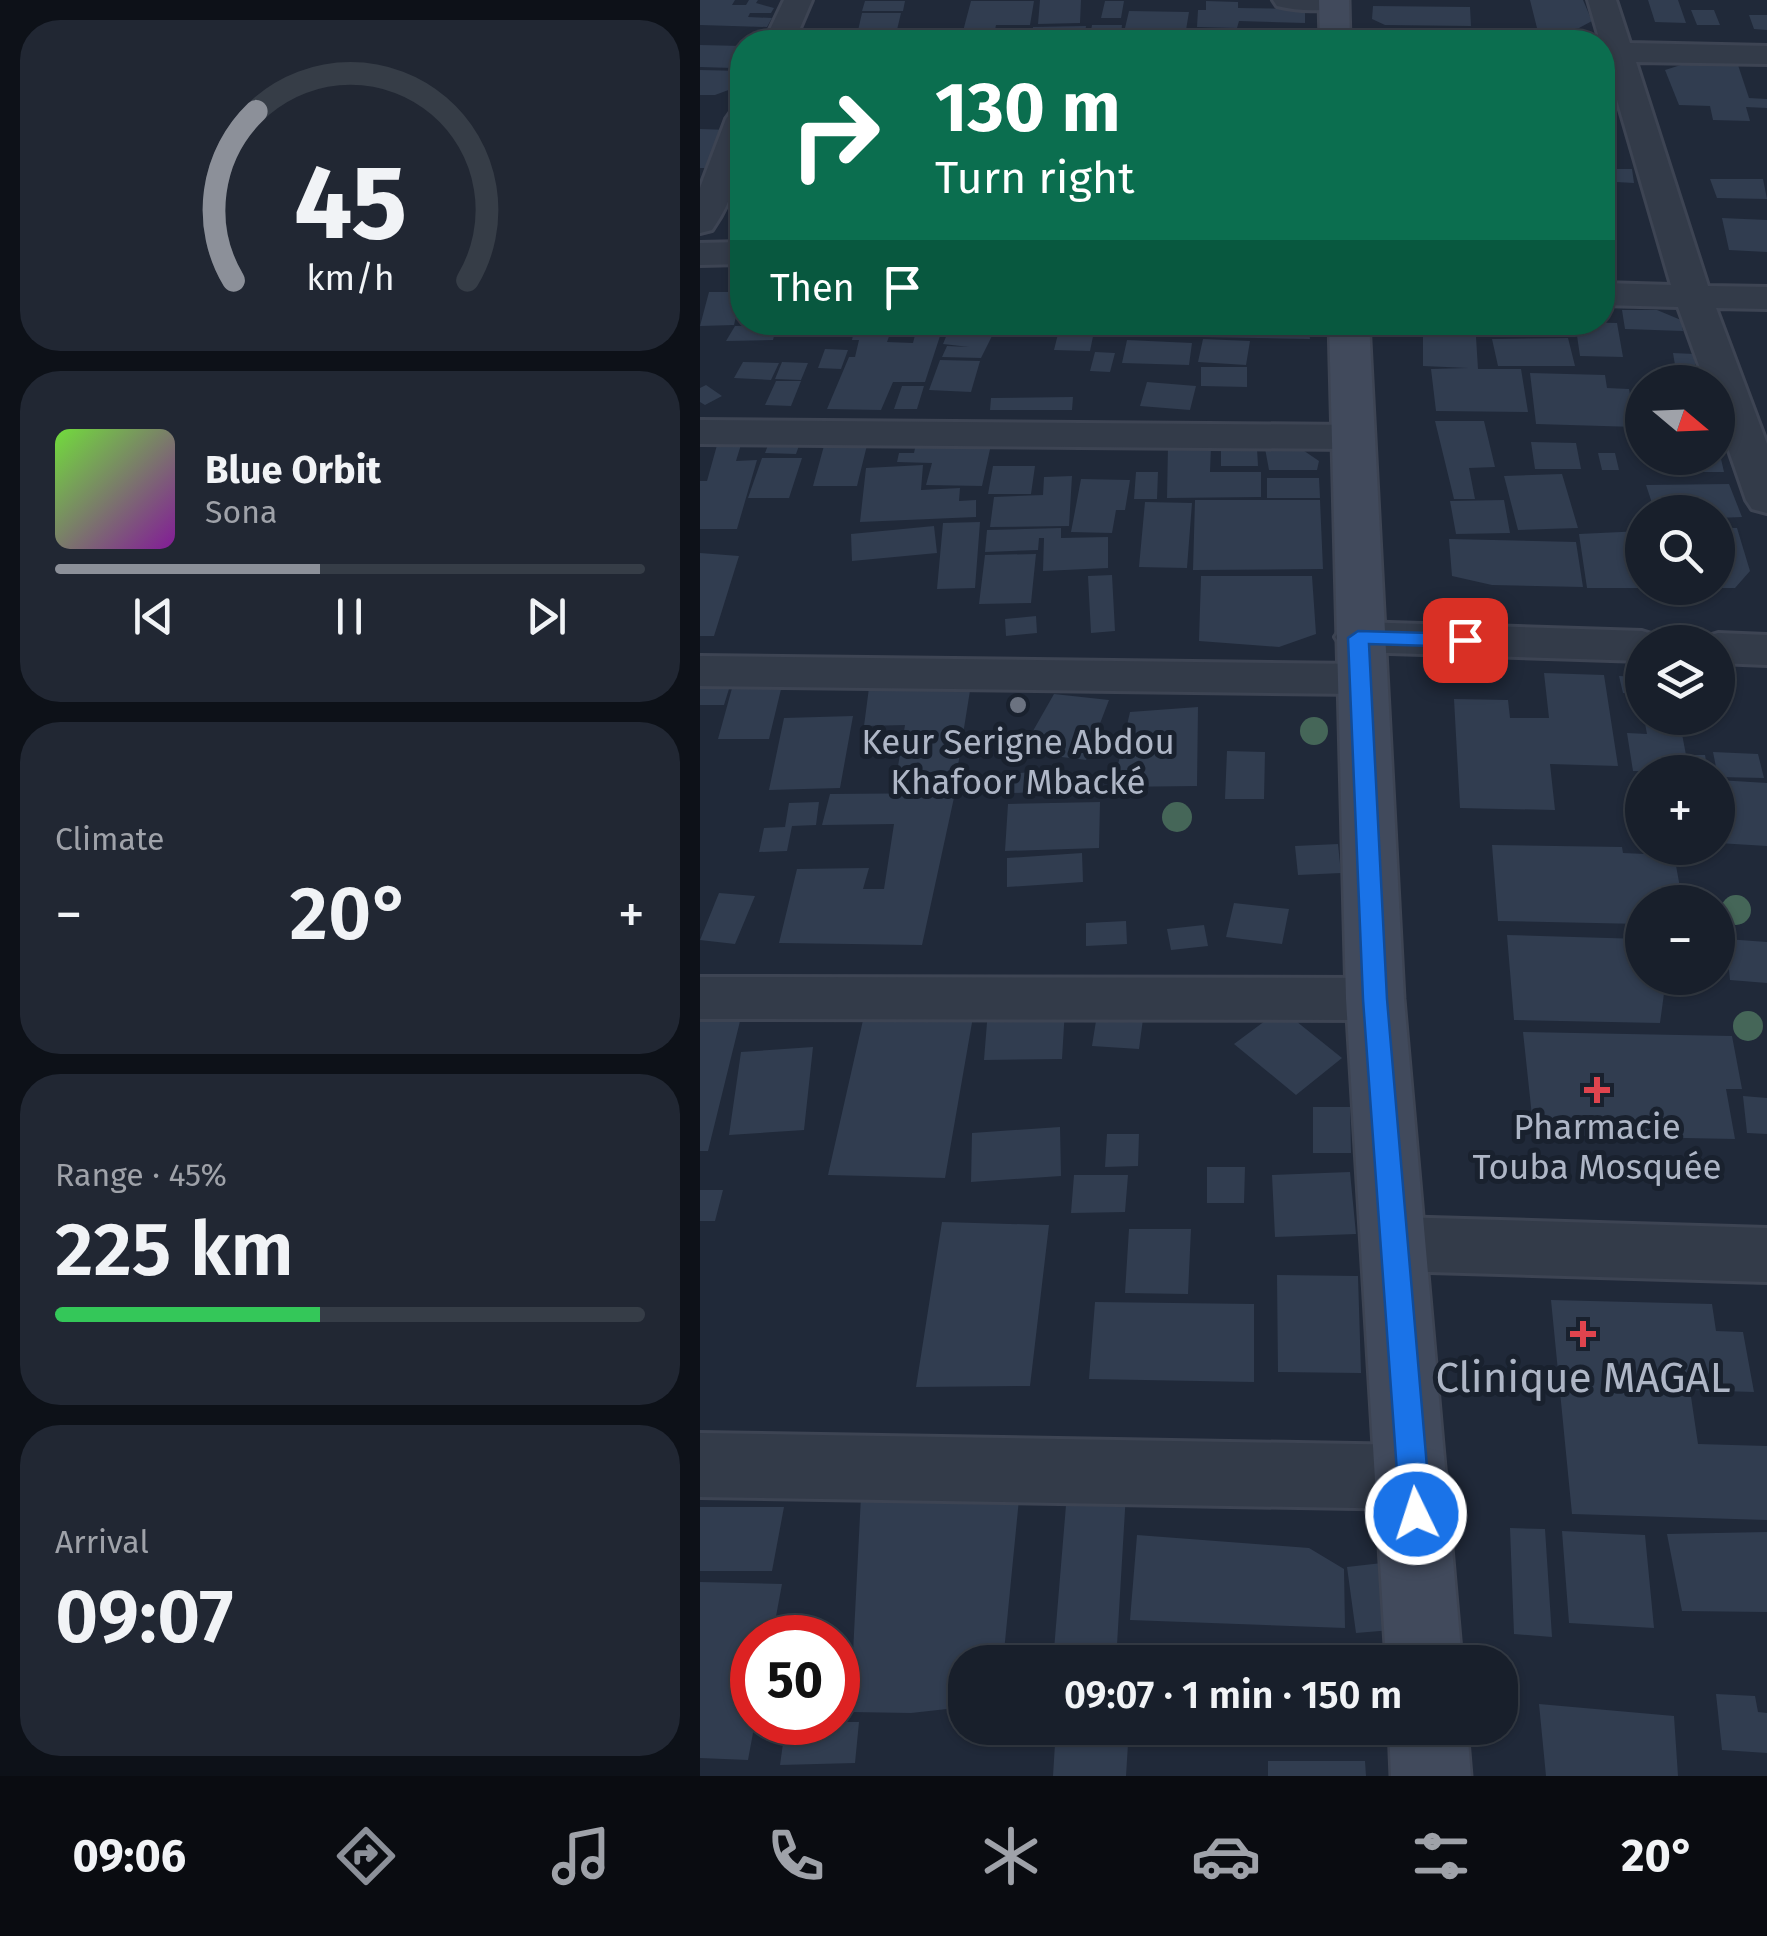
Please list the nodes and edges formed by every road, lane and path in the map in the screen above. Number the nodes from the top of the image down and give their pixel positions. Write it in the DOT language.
graph roads {
  1 [pos="798,0"];
  2 [pos="1287,0"];
  3 [pos="1334,0"];
  4 [pos="1602,0"];
  5 [pos="784,30"];
  6 [pos="1335,30"];
  7 [pos="1607,30"];
  8 [pos="1615,52"];
  9 [pos="1767,55"];
  10 [pos="1615,64"];
  11 [pos="730,131"];
  12 [pos="700,224"];
  13 [pos="700,254"];
  14 [pos="730,254"];
  15 [pos="1615,294"];
  16 [pos="1693,296"];
  17 [pos="1767,298"];
  18 [pos="1349,335"];
  19 [pos="700,432"];
  20 [pos="1352,438"];
  21 [pos="1767,500"];
  22 [pos="1625,647"];
  23 [pos="1735,649"];
  24 [pos="1767,650"];
  25 [pos="1359,658"];
  26 [pos="700,671"];
  27 [pos="700,998"];
  28 [pos="1375,999"];
  29 [pos="1395,1244"];
  30 [pos="1767,1255"];
  31 [pos="700,1465"];
  32 [pos="1413,1477"];
  33 [pos="1423,1645"];
  34 [pos="1429,1745"];
  35 [pos="1431,1776"];
  1 -- 5 [label="street"];
  2 -- 3 [label="street"];
  3 -- 6 [label="main road"];
  4 -- 7 [label="street"];
  8 -- 9 [label="street"];
  10 -- 16 [label="street"];
  11 -- 12 [label="street"];
  13 -- 14 [label="street"];
  15 -- 16 [label="street"];
  16 -- 17 [label="street"];
  16 -- 21 [label="street"];
  18 -- 20 [label="main road"];
  19 -- 20 [label="street"];
  20 -- 25 [label="main road"];
  22 -- 25 [label="street"];
  23 -- 24 [label="street"];
  25 -- 26 [label="street"];
  25 -- 28 [label="main road"];
  27 -- 28 [label="street"];
  28 -- 29 [label="main road"];
  29 -- 30 [label="street"];
  29 -- 32 [label="main road"];
  31 -- 32 [label="street"];
  32 -- 33 [label="main road"];
  34 -- 35 [label="main road"];
}
